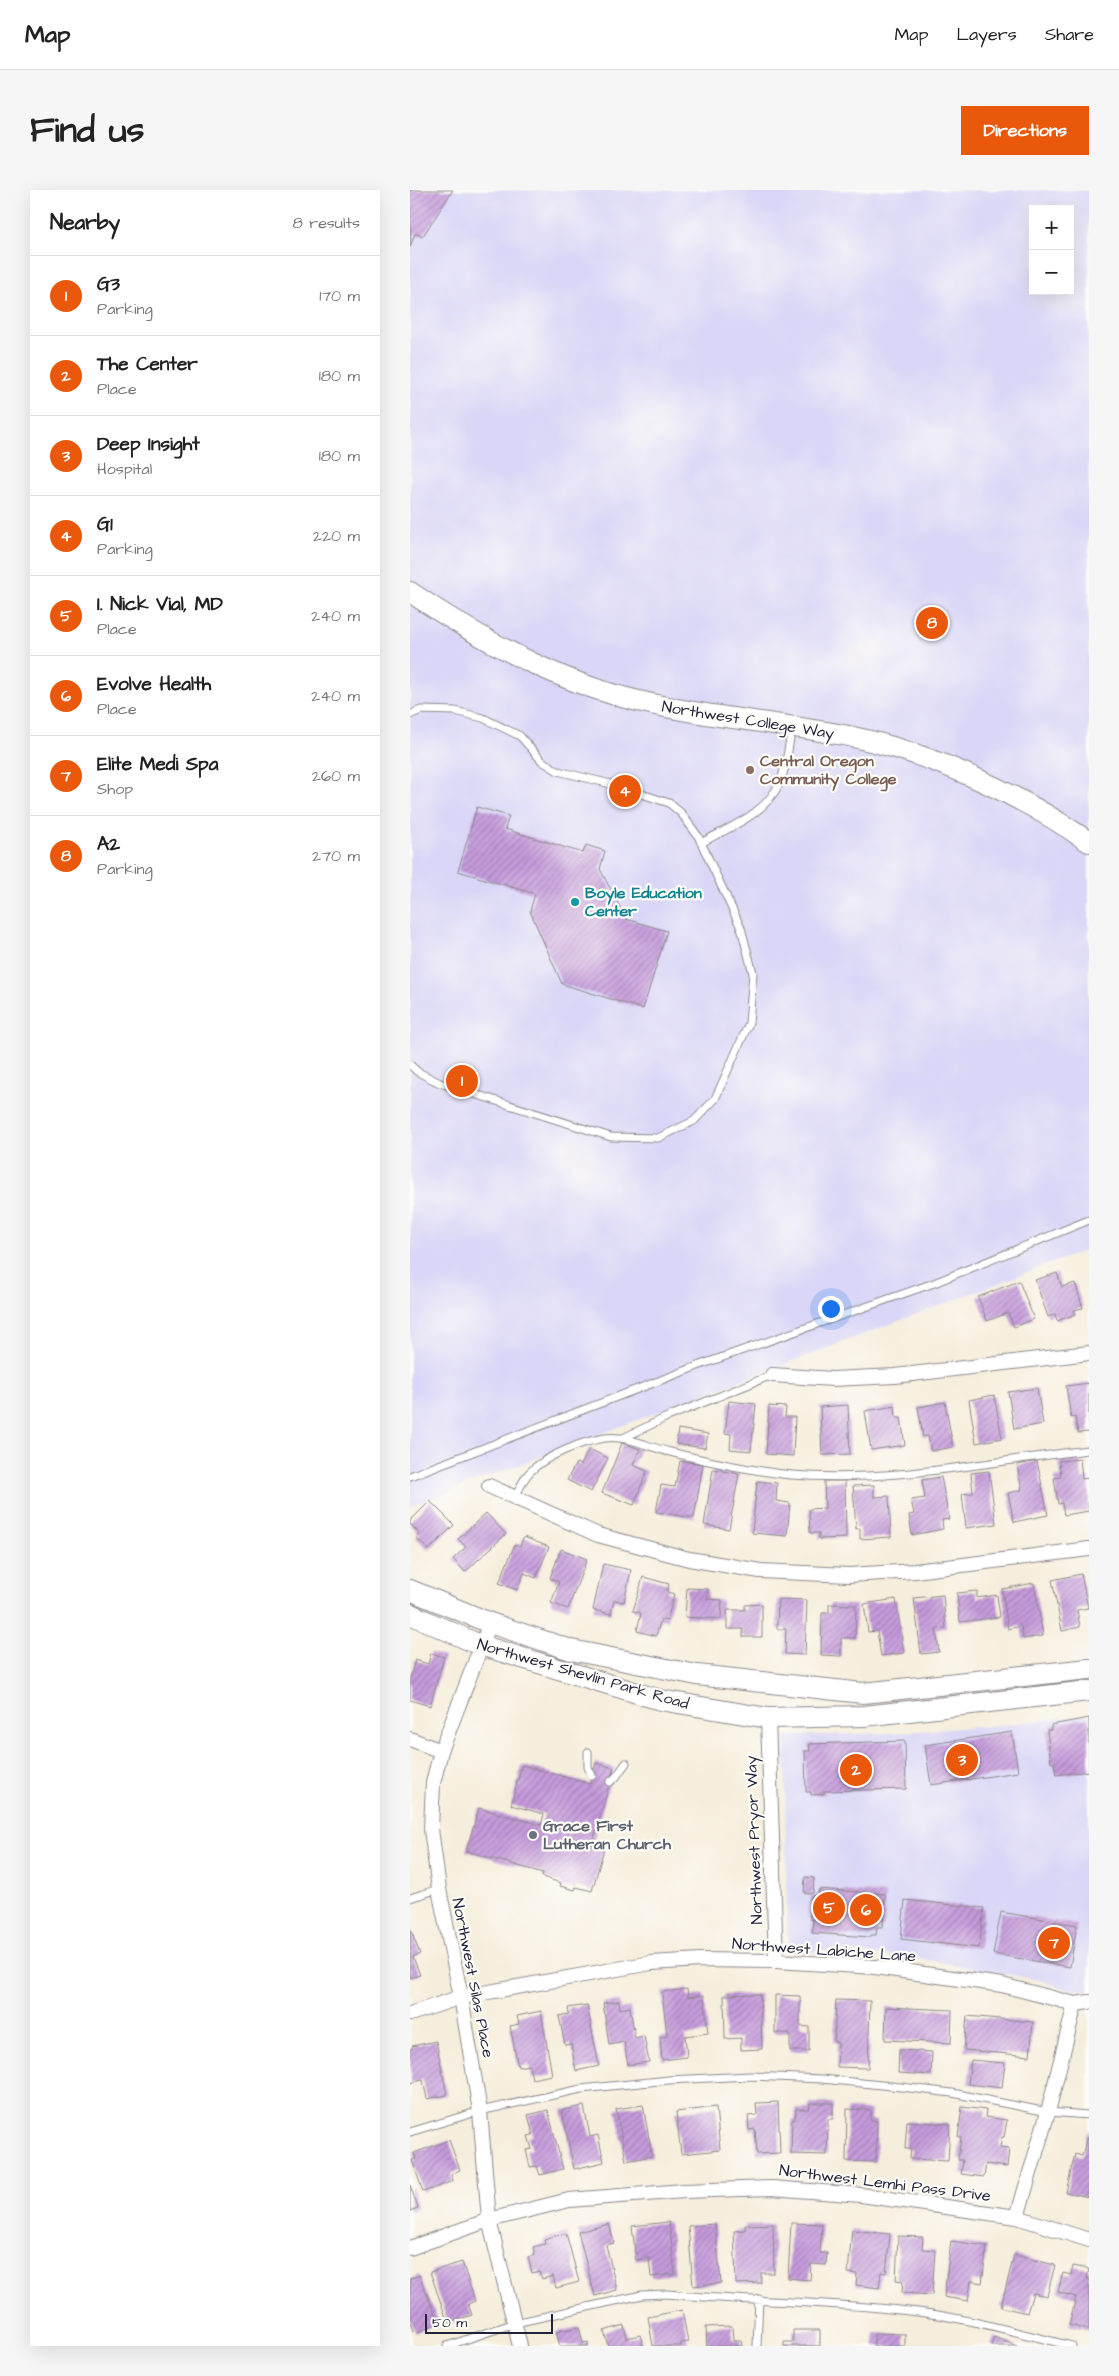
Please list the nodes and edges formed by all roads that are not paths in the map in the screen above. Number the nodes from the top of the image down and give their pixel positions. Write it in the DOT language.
graph roads {
  1 [pos="410,592"];
  2 [pos="410,715"];
  3 [pos="792,727"];
  4 [pos="1089,842"];
  5 [pos="701,843"];
  6 [pos="410,1065"];
  7 [pos="1089,1220"];
  8 [pos="1089,1353"];
  9 [pos="772,1375"];
  10 [pos="623,1438"];
  11 [pos="1089,1450"];
  12 [pos="410,1476"];
  13 [pos="489,1486"];
  14 [pos="515,1498"];
  15 [pos="1089,1549"];
  16 [pos="410,1590"];
  17 [pos="410,1614"];
  18 [pos="490,1624"];
  19 [pos="480,1646"];
  20 [pos="1089,1669"];
  21 [pos="1089,1691"];
  22 [pos="768,1718"];
  23 [pos="410,1739"];
  24 [pos="442,1751"];
  25 [pos="588,1752"];
  26 [pos="626,1763"];
  27 [pos="592,1776"];
  28 [pos="610,1782"];
  29 [pos="438,1889"];
  30 [pos="410,1898"];
  31 [pos="776,1961"];
  32 [pos="461,1997"];
  33 [pos="1089,2002"];
  34 [pos="1075,2004"];
  35 [pos="410,2014"];
  36 [pos="480,2111"];
  37 [pos="1048,2112"];
  38 [pos="1089,2115"];
  39 [pos="410,2132"];
  40 [pos="1017,2217"];
  41 [pos="489,2220"];
  42 [pos="1089,2240"];
  43 [pos="410,2248"];
  44 [pos="759,2300"];
  45 [pos="515,2323"];
  46 [pos="447,2346"];
  47 [pos="520,2346"];
  48 [pos="758,2346"];
  49 [pos="1072,2346"];
  1 -- 3 [label="main road, Northwest College Way"];
  2 -- 5 [label="lane"];
  3 -- 4 [label="main road, Northwest College Way"];
  3 -- 5 [label="lane"];
  5 -- 6 [label="lane"];
  7 -- 12 [label="lane"];
  8 -- 9 [label="street"];
  9 -- 10 [label="lane"];
  10 -- 11 [label="lane"];
  10 -- 14 [label="lane"];
  13 -- 14 [label="street"];
  14 -- 15 [label="street"];
  16 -- 18 [label="main road, Northwest Shevlin Park Road"];
  17 -- 19 [label="main road, Northwest Shevlin Park Road"];
  18 -- 19 [label="street, Northwest Silas Place"];
  18 -- 20 [label="main road, Northwest Shevlin Park Road"];
  19 -- 22 [label="main road, Northwest Shevlin Park Road"];
  19 -- 24 [label="street, Northwest Silas Place"];
  21 -- 22 [label="main road, Northwest Shevlin Park Road"];
  22 -- 31 [label="street, Northwest Pryor Way"];
  23 -- 24 [label="street"];
  24 -- 29 [label="street, Northwest Silas Place"];
  25 -- 27 [label="lane"];
  26 -- 28 [label="lane"];
  29 -- 30 [label="lane"];
  29 -- 32 [label="street, Northwest Silas Place"];
  31 -- 32 [label="street, Northwest Labiche Lane"];
  31 -- 34 [label="street, Northwest Labiche Lane"];
  32 -- 35 [label="street, Northwest Labiche Lane"];
  32 -- 36 [label="street, Northwest Silas Place"];
  33 -- 34 [label="street, Northwest Labiche Lane"];
  34 -- 37 [label="street"];
  36 -- 37 [label="lane"];
  36 -- 39 [label="lane"];
  36 -- 41 [label="street, Northwest Silas Place"];
  37 -- 38 [label="lane"];
  37 -- 40 [label="street"];
  40 -- 41 [label="street, Northwest Lemhi Pass Drive"];
  40 -- 42 [label="street, Northwest Lemhi Pass Drive"];
  41 -- 43 [label="street, Northwest Lemhi Pass Drive"];
  41 -- 45 [label="street, Northwest Silas Place"];
  44 -- 45 [label="lane"];
  44 -- 48 [label="lane"];
  44 -- 49 [label="lane"];
  45 -- 46 [label="lane"];
  45 -- 47 [label="street, Northwest Silas Place"];
}
